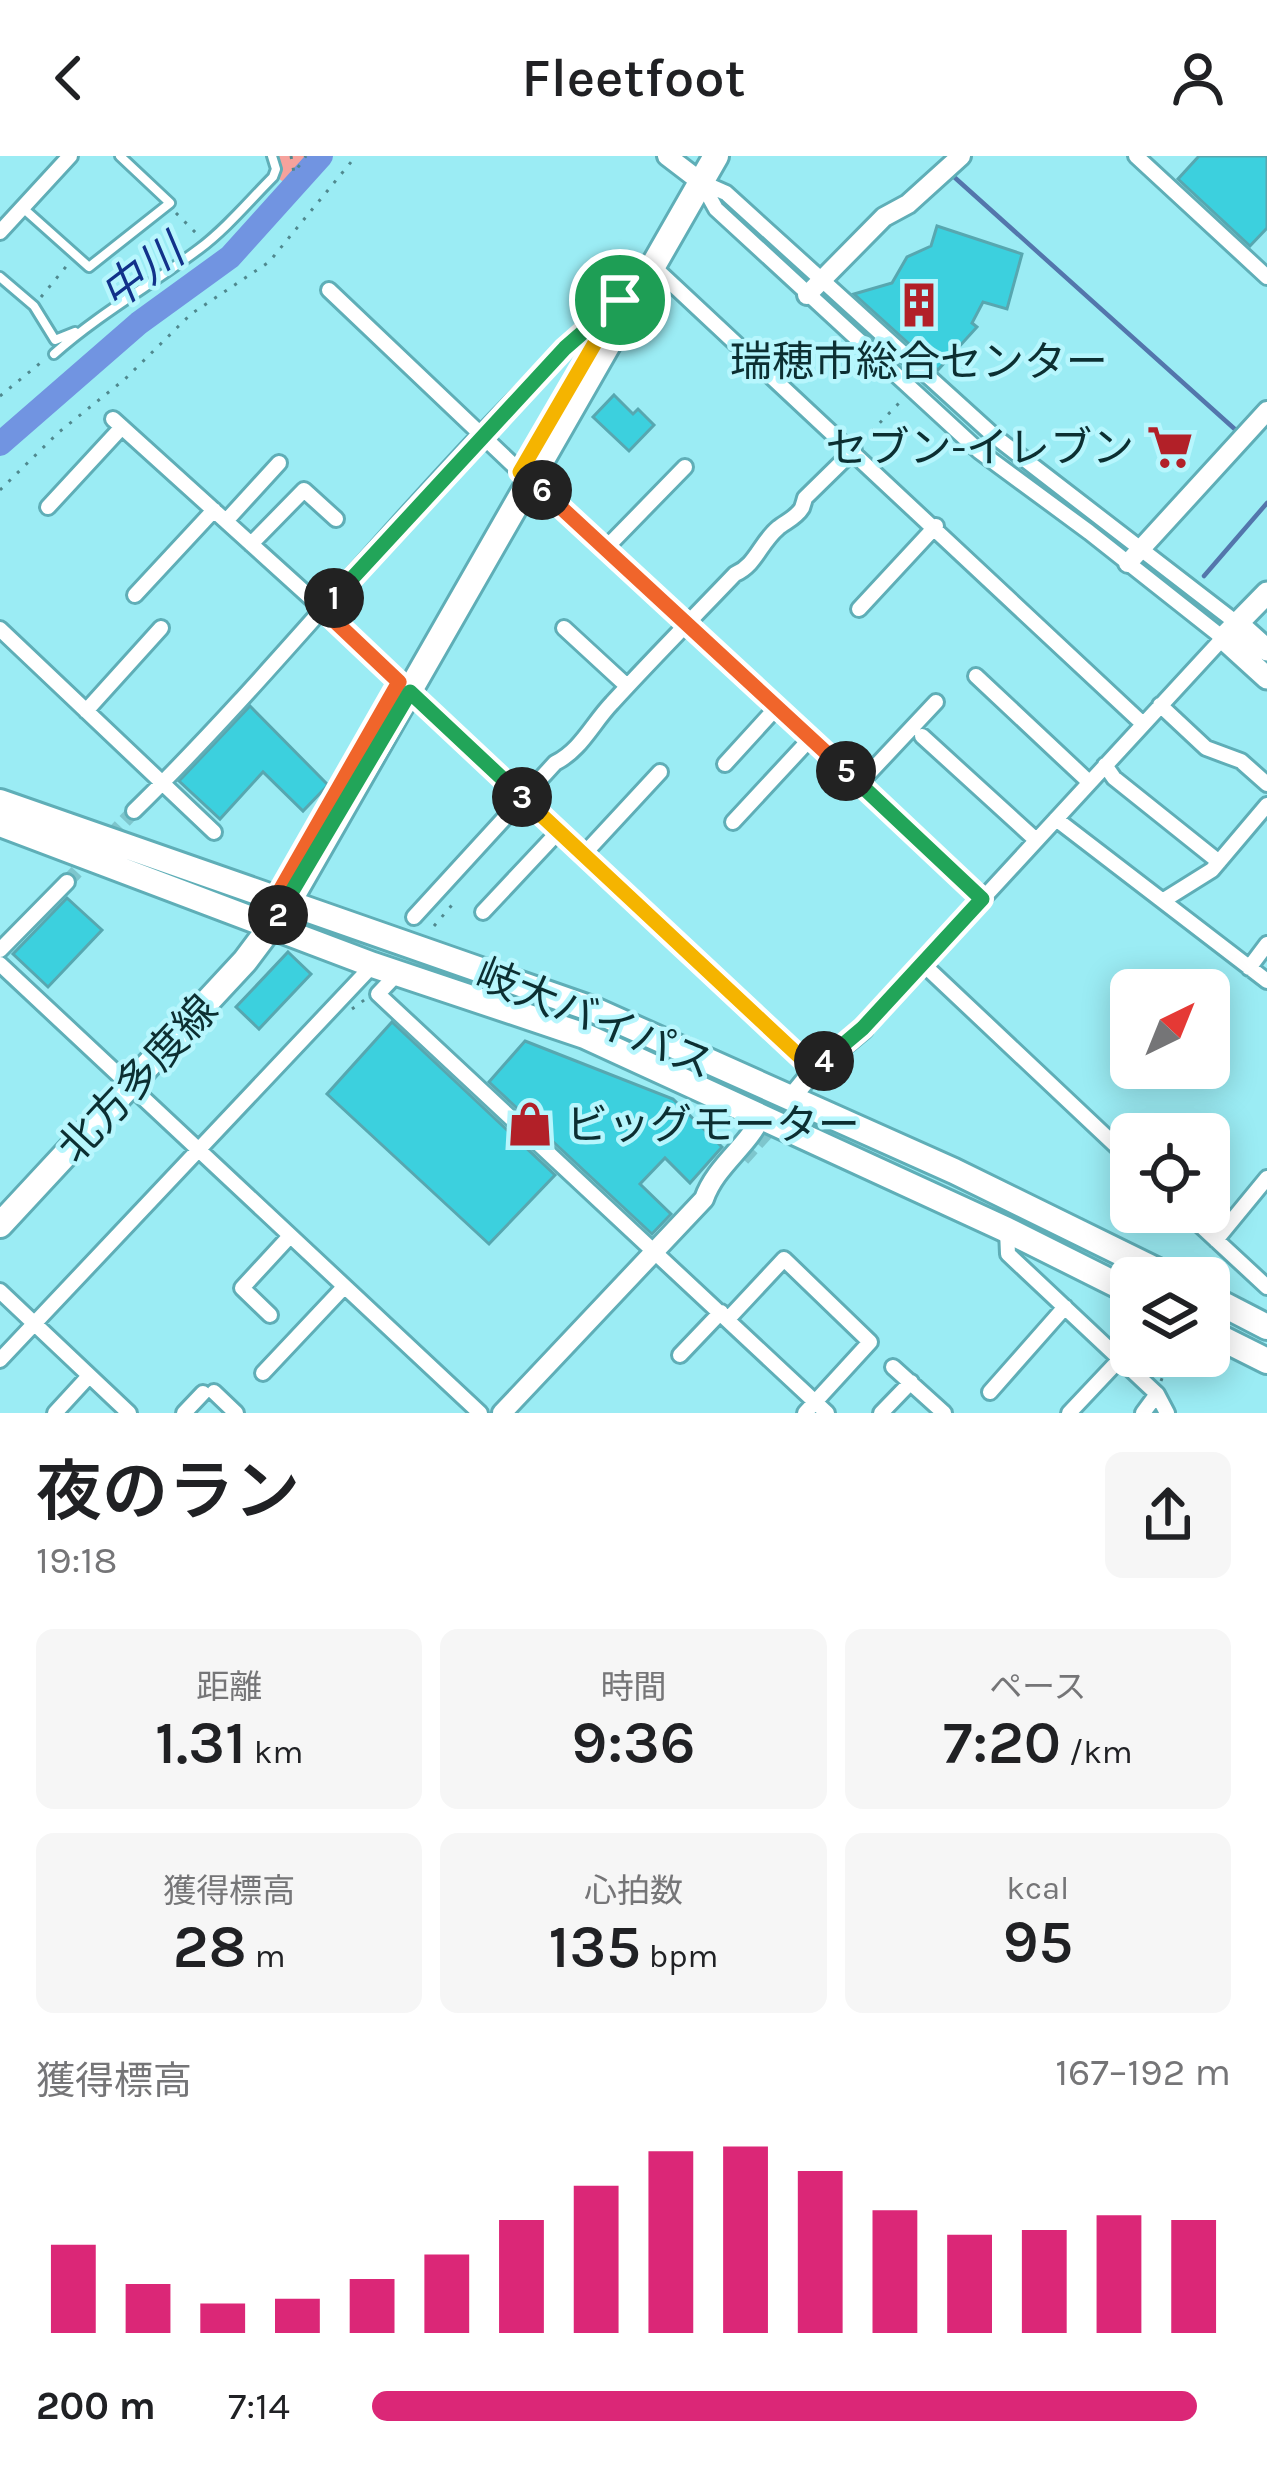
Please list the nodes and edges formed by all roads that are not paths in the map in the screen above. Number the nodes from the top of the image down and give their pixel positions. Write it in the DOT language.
graph roads {
  1 [pos="70,156"];
  2 [pos="120,156"];
  3 [pos="272,156"];
  4 [pos="668,156"];
  5 [pos="716,156"];
  6 [pos="961,156"];
  7 [pos="1136,156"];
  8 [pos="699,171"];
  9 [pos="24,208"];
  10 [pos="0,232"];
  11 [pos="656,268"];
  12 [pos="0,277"];
  13 [pos="1267,277"];
  14 [pos="822,280"];
  15 [pos="329,290"];
  16 [pos="808,295"];
  17 [pos="620,300"];
  18 [pos="81,330"];
  19 [pos="54,354"];
  20 [pos="1267,411"];
  21 [pos="483,434"];
  22 [pos="854,450"];
  23 [pos="279,463"];
  24 [pos="685,467"];
  25 [pos="527,477"];
  26 [pos="48,507"];
  27 [pos="220,515"];
  28 [pos="336,519"];
  29 [pos="936,526"];
  30 [pos="251,544"];
  31 [pos="1142,547"];
  32 [pos="605,549"];
  33 [pos="1128,563"];
  34 [pos="1267,593"];
  35 [pos="135,595"];
  36 [pos="860,609"];
  37 [pos="323,610"];
  38 [pos="686,625"];
  39 [pos="161,628"];
  40 [pos="564,628"];
  41 [pos="0,629"];
  42 [pos="1230,631"];
  43 [pos="1267,650"];
  44 [pos="976,676"];
  45 [pos="1267,678"];
  46 [pos="627,686"];
  47 [pos="404,687"];
  48 [pos="936,702"];
  49 [pos="1160,706"];
  50 [pos="777,707"];
  51 [pos="86,711"];
  52 [pos="1143,724"];
  53 [pos="922,736"];
  54 [pos="811,738"];
  55 [pos="725,764"];
  56 [pos="1105,765"];
  57 [pos="660,772"];
  58 [pos="1090,782"];
  59 [pos="163,784"];
  60 [pos="859,784"];
  61 [pos="1267,784"];
  62 [pos="523,798"];
  63 [pos="0,802"];
  64 [pos="1267,806"];
  65 [pos="134,811"];
  66 [pos="1056,819"];
  67 [pos="733,821"];
  68 [pos="0,824"];
  69 [pos="559,831"];
  70 [pos="214,832"];
  71 [pos="1036,840"];
  72 [pos="584,854"];
  73 [pos="1219,862"];
  74 [pos="67,882"];
  75 [pos="982,899"];
  76 [pos="1164,900"];
  77 [pos="280,903"];
  78 [pos="483,912"];
  79 [pos="414,917"];
  80 [pos="268,927"];
  81 [pos="1267,944"];
  82 [pos="0,950"];
  83 [pos="0,964"];
  84 [pos="923,964"];
  85 [pos="1249,968"];
  86 [pos="385,969"];
  87 [pos="1267,981"];
  88 [pos="863,1028"];
  89 [pos="823,1067"];
  90 [pos="130,1085"];
  91 [pos="791,1098"];
  92 [pos="762,1114"];
  93 [pos="1110,1140"];
  94 [pos="199,1150"];
  95 [pos="742,1159"];
  96 [pos="1267,1178"];
  97 [pos="704,1199"];
  98 [pos="0,1225"];
  99 [pos="1007,1230"];
  100 [pos="1208,1233"];
  101 [pos="290,1236"];
  102 [pos="1216,1240"];
  103 [pos="654,1251"];
  104 [pos="1129,1257"];
  105 [pos="1110,1282"];
  106 [pos="344,1287"];
  107 [pos="1267,1287"];
  108 [pos="0,1291"];
  109 [pos="1064,1307"];
  110 [pos="1230,1308"];
  111 [pos="270,1316"];
  112 [pos="724,1316"];
  113 [pos="34,1324"];
  114 [pos="1267,1327"];
  115 [pos="1230,1342"];
  116 [pos="1110,1350"];
  117 [pos="680,1354"];
  118 [pos="0,1360"];
  119 [pos="1267,1361"];
  120 [pos="893,1367"];
  121 [pos="1110,1370"];
  122 [pos="263,1372"];
  123 [pos="89,1376"];
  124 [pos="1139,1377"];
  125 [pos="910,1382"];
  126 [pos="990,1392"];
  127 [pos="1157,1394"];
  128 [pos="810,1407"];
  129 [pos="55,1413"];
  130 [pos="130,1413"];
  131 [pos="184,1413"];
  132 [pos="236,1413"];
  133 [pos="480,1413"];
  134 [pos="502,1413"];
  135 [pos="827,1413"];
  136 [pos="881,1413"];
  137 [pos="944,1413"];
  138 [pos="1070,1413"];
  139 [pos="1143,1413"];
  140 [pos="1167,1413"];
  1 -- 9 [label="street"];
  2 -- 9 [label="lane"];
  3 -- 18 [label="lane"];
  4 -- 8 [label="street"];
  5 -- 8 [label="main road"];
  6 -- 14 [label="street"];
  7 -- 13 [label="street"];
  8 -- 11 [label="main road"];
  8 -- 14 [label="street"];
  8 -- 16 [label="street"];
  8 -- 17 [label="main road"];
  9 -- 10 [label="street"];
  11 -- 22 [label="street"];
  11 -- 25 [label="main road"];
  12 -- 18 [label="lane"];
  14 -- 16 [label="street"];
  14 -- 31 [label="street"];
  15 -- 21 [label="street"];
  16 -- 33 [label="street"];
  17 -- 21 [label="street"];
  17 -- 25 [label="main road"];
  18 -- 19 [label="lane"];
  20 -- 31 [label="street"];
  21 -- 25 [label="street"];
  21 -- 37 [label="street"];
  22 -- 29 [label="street"];
  22 -- 38 [label="street"];
  23 -- 27 [label="street"];
  24 -- 32 [label="street"];
  25 -- 32 [label="street"];
  25 -- 47 [label="main road, 北方多度線"];
  26 -- 27 [label="street"];
  27 -- 30 [label="street"];
  27 -- 35 [label="street"];
  28 -- 30 [label="street"];
  29 -- 36 [label="street"];
  29 -- 52 [label="street"];
  30 -- 37 [label="street"];
  31 -- 33 [label="street"];
  31 -- 42 [label="street"];
  32 -- 38 [label="street"];
  33 -- 42 [label="street"];
  34 -- 42 [label="main road"];
  37 -- 47 [label="street"];
  37 -- 59 [label="street"];
  38 -- 46 [label="street"];
  38 -- 50 [label="street"];
  39 -- 51 [label="street"];
  40 -- 46 [label="street"];
  41 -- 51 [label="street"];
  42 -- 43 [label="main road"];
  42 -- 45 [label="main road"];
  42 -- 49 [label="street"];
  44 -- 58 [label="street"];
  46 -- 62 [label="street"];
  47 -- 62 [label="street"];
  47 -- 77 [label="main road, 北方多度線"];
  48 -- 60 [label="street"];
  49 -- 52 [label="street"];
  49 -- 61 [label="street"];
  50 -- 54 [label="street"];
  50 -- 55 [label="street"];
  51 -- 59 [label="street"];
  52 -- 56 [label="street"];
  53 -- 71 [label="street"];
  54 -- 60 [label="street"];
  54 -- 67 [label="street"];
  56 -- 58 [label="street"];
  56 -- 73 [label="street"];
  57 -- 72 [label="street"];
  58 -- 66 [label="street"];
  59 -- 65 [label="street"];
  59 -- 70 [label="street"];
  60 -- 75 [label="street"];
  62 -- 69 [label="street"];
  62 -- 79 [label="street"];
  63 -- 77 [label="main road, 岐大バイパス"];
  64 -- 73 [label="street"];
  66 -- 71 [label="street"];
  66 -- 76 [label="street"];
  68 -- 80 [label="main road, 岐大バイパス"];
  69 -- 72 [label="street"];
  69 -- 78 [label="street"];
  71 -- 75 [label="street"];
  72 -- 89 [label="street"];
  73 -- 76 [label="street"];
  74 -- 82 [label="street"];
  75 -- 84 [label="street"];
  76 -- 85 [label="street"];
  77 -- 80 [label="main road, 北方多度線"];
  77 -- 91 [label="main road, 岐大バイパス"];
  80 -- 86 [label="main road, 岐大バイパス"];
  80 -- 90 [label="main road, 北方多度線"];
  81 -- 85 [label="street"];
  83 -- 90 [label="street"];
  84 -- 88 [label="street"];
  84 -- 93 [label="street"];
  85 -- 87 [label="street"];
  86 -- 92 [label="main road, 岐大バイパス"];
  86 -- 94 [label="street"];
  86 -- 103 [label="street"];
  88 -- 89 [label="street"];
  89 -- 91 [label="street"];
  90 -- 94 [label="street"];
  90 -- 98 [label="main road, 北方多度線"];
  91 -- 104 [label="main road, 岐大バイパス"];
  92 -- 97 [label="street"];
  92 -- 99 [label="main road, 岐大バイパス"];
  94 -- 101 [label="street"];
  94 -- 113 [label="street"];
  95 -- 97 [label="street"];
  96 -- 102 [label="street"];
  97 -- 103 [label="street"];
  99 -- 105 [label="main road, 岐大バイパス"];
  99 -- 109 [label="street"];
  100 -- 102 [label="street"];
  101 -- 106 [label="street"];
  101 -- 111 [label="street"];
  102 -- 107 [label="street"];
  103 -- 112 [label="street"];
  103 -- 134 [label="street"];
  106 -- 122 [label="street"];
  106 -- 133 [label="street"];
  108 -- 113 [label="street"];
  109 -- 116 [label="street"];
  109 -- 126 [label="street"];
  110 -- 114 [label="main road"];
  112 -- 117 [label="street"];
  112 -- 128 [label="street"];
  112 -- 128 [label="street"];
  113 -- 118 [label="street"];
  113 -- 123 [label="street"];
  115 -- 119 [label="main road"];
  120 -- 125 [label="street"];
  121 -- 138 [label="street"];
  123 -- 129 [label="street"];
  123 -- 130 [label="street"];
  124 -- 127 [label="street"];
  125 -- 136 [label="street"];
  125 -- 137 [label="street"];
  127 -- 139 [label="street"];
  127 -- 140 [label="street"];
  128 -- 135 [label="street"];
  131 -- 132 [label="street"];
}
